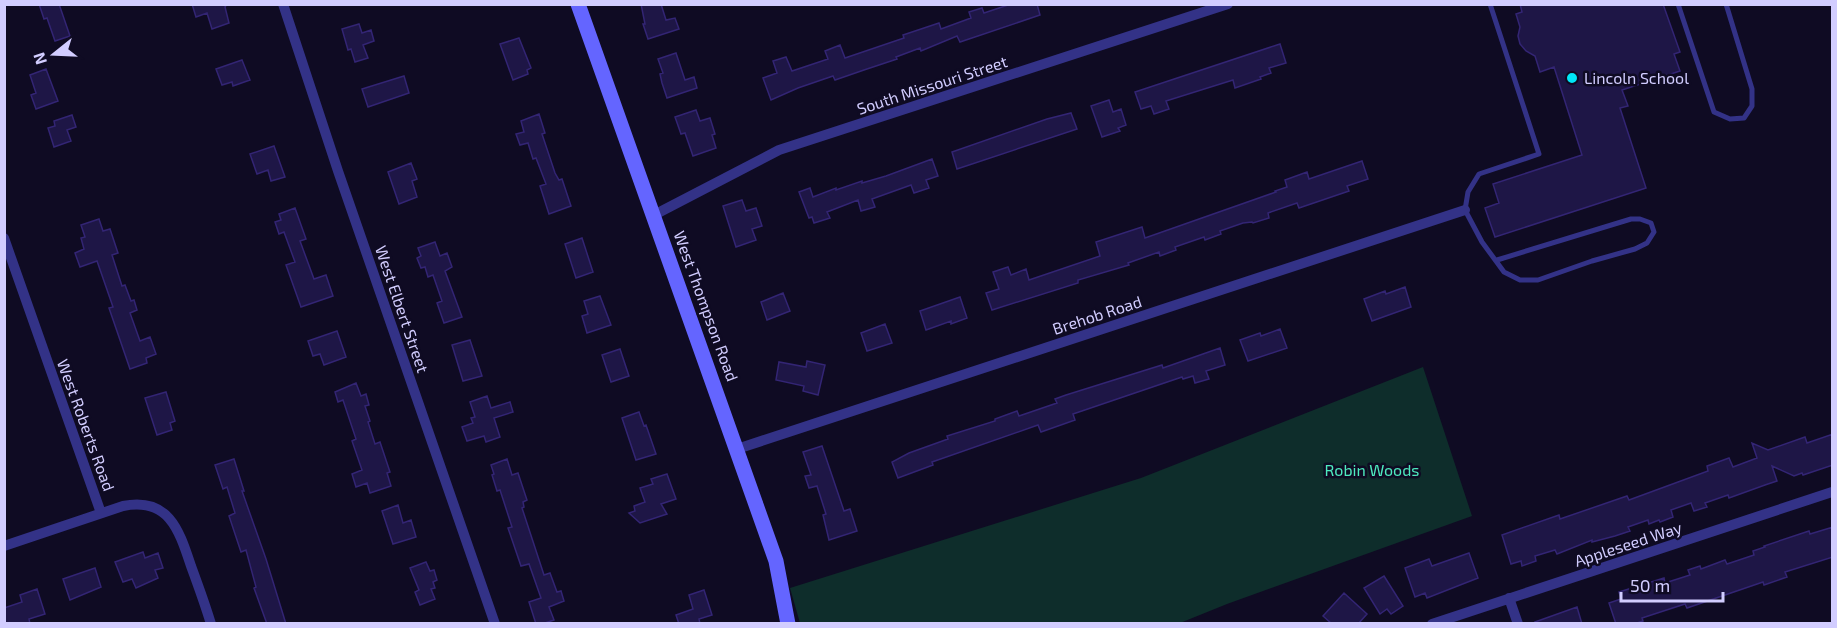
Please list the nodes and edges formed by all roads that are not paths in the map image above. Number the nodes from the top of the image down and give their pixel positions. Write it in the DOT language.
graph roads {
  1 [pos="283,4"];
  2 [pos="578,4"];
  3 [pos="1228,4"];
  4 [pos="1490,4"];
  5 [pos="1678,4"];
  6 [pos="1726,4"];
  7 [pos="1465,210"];
  8 [pos="654,215"];
  9 [pos="4,238"];
  10 [pos="1497,260"];
  11 [pos="737,449"];
  12 [pos="1833,492"];
  13 [pos="101,513"];
  14 [pos="4,546"];
  15 [pos="1509,598"];
  16 [pos="211,624"];
  17 [pos="495,624"];
  18 [pos="789,624"];
  19 [pos="1432,624"];
  20 [pos="1518,624"];
  1 -- 17 [label="street, West Elbert Street"];
  2 -- 8 [label="main road, West Thompson Road"];
  3 -- 8 [label="street, South Missouri Street"];
  4 -- 7 [label="lane"];
  5 -- 6 [label="lane"];
  7 -- 10 [label="lane"];
  7 -- 11 [label="street, Brehob Road"];
  8 -- 11 [label="main road, West Thompson Road"];
  9 -- 13 [label="street, West Roberts Road"];
  10 -- 10 [label="lane"];
  11 -- 18 [label="main road, West Thompson Road"];
  12 -- 15 [label="street, Appleseed Way"];
  13 -- 14 [label="street"];
  13 -- 16 [label="street, West Roberts Road"];
  15 -- 19 [label="street, Appleseed Way"];
  15 -- 20 [label="street"];
}
